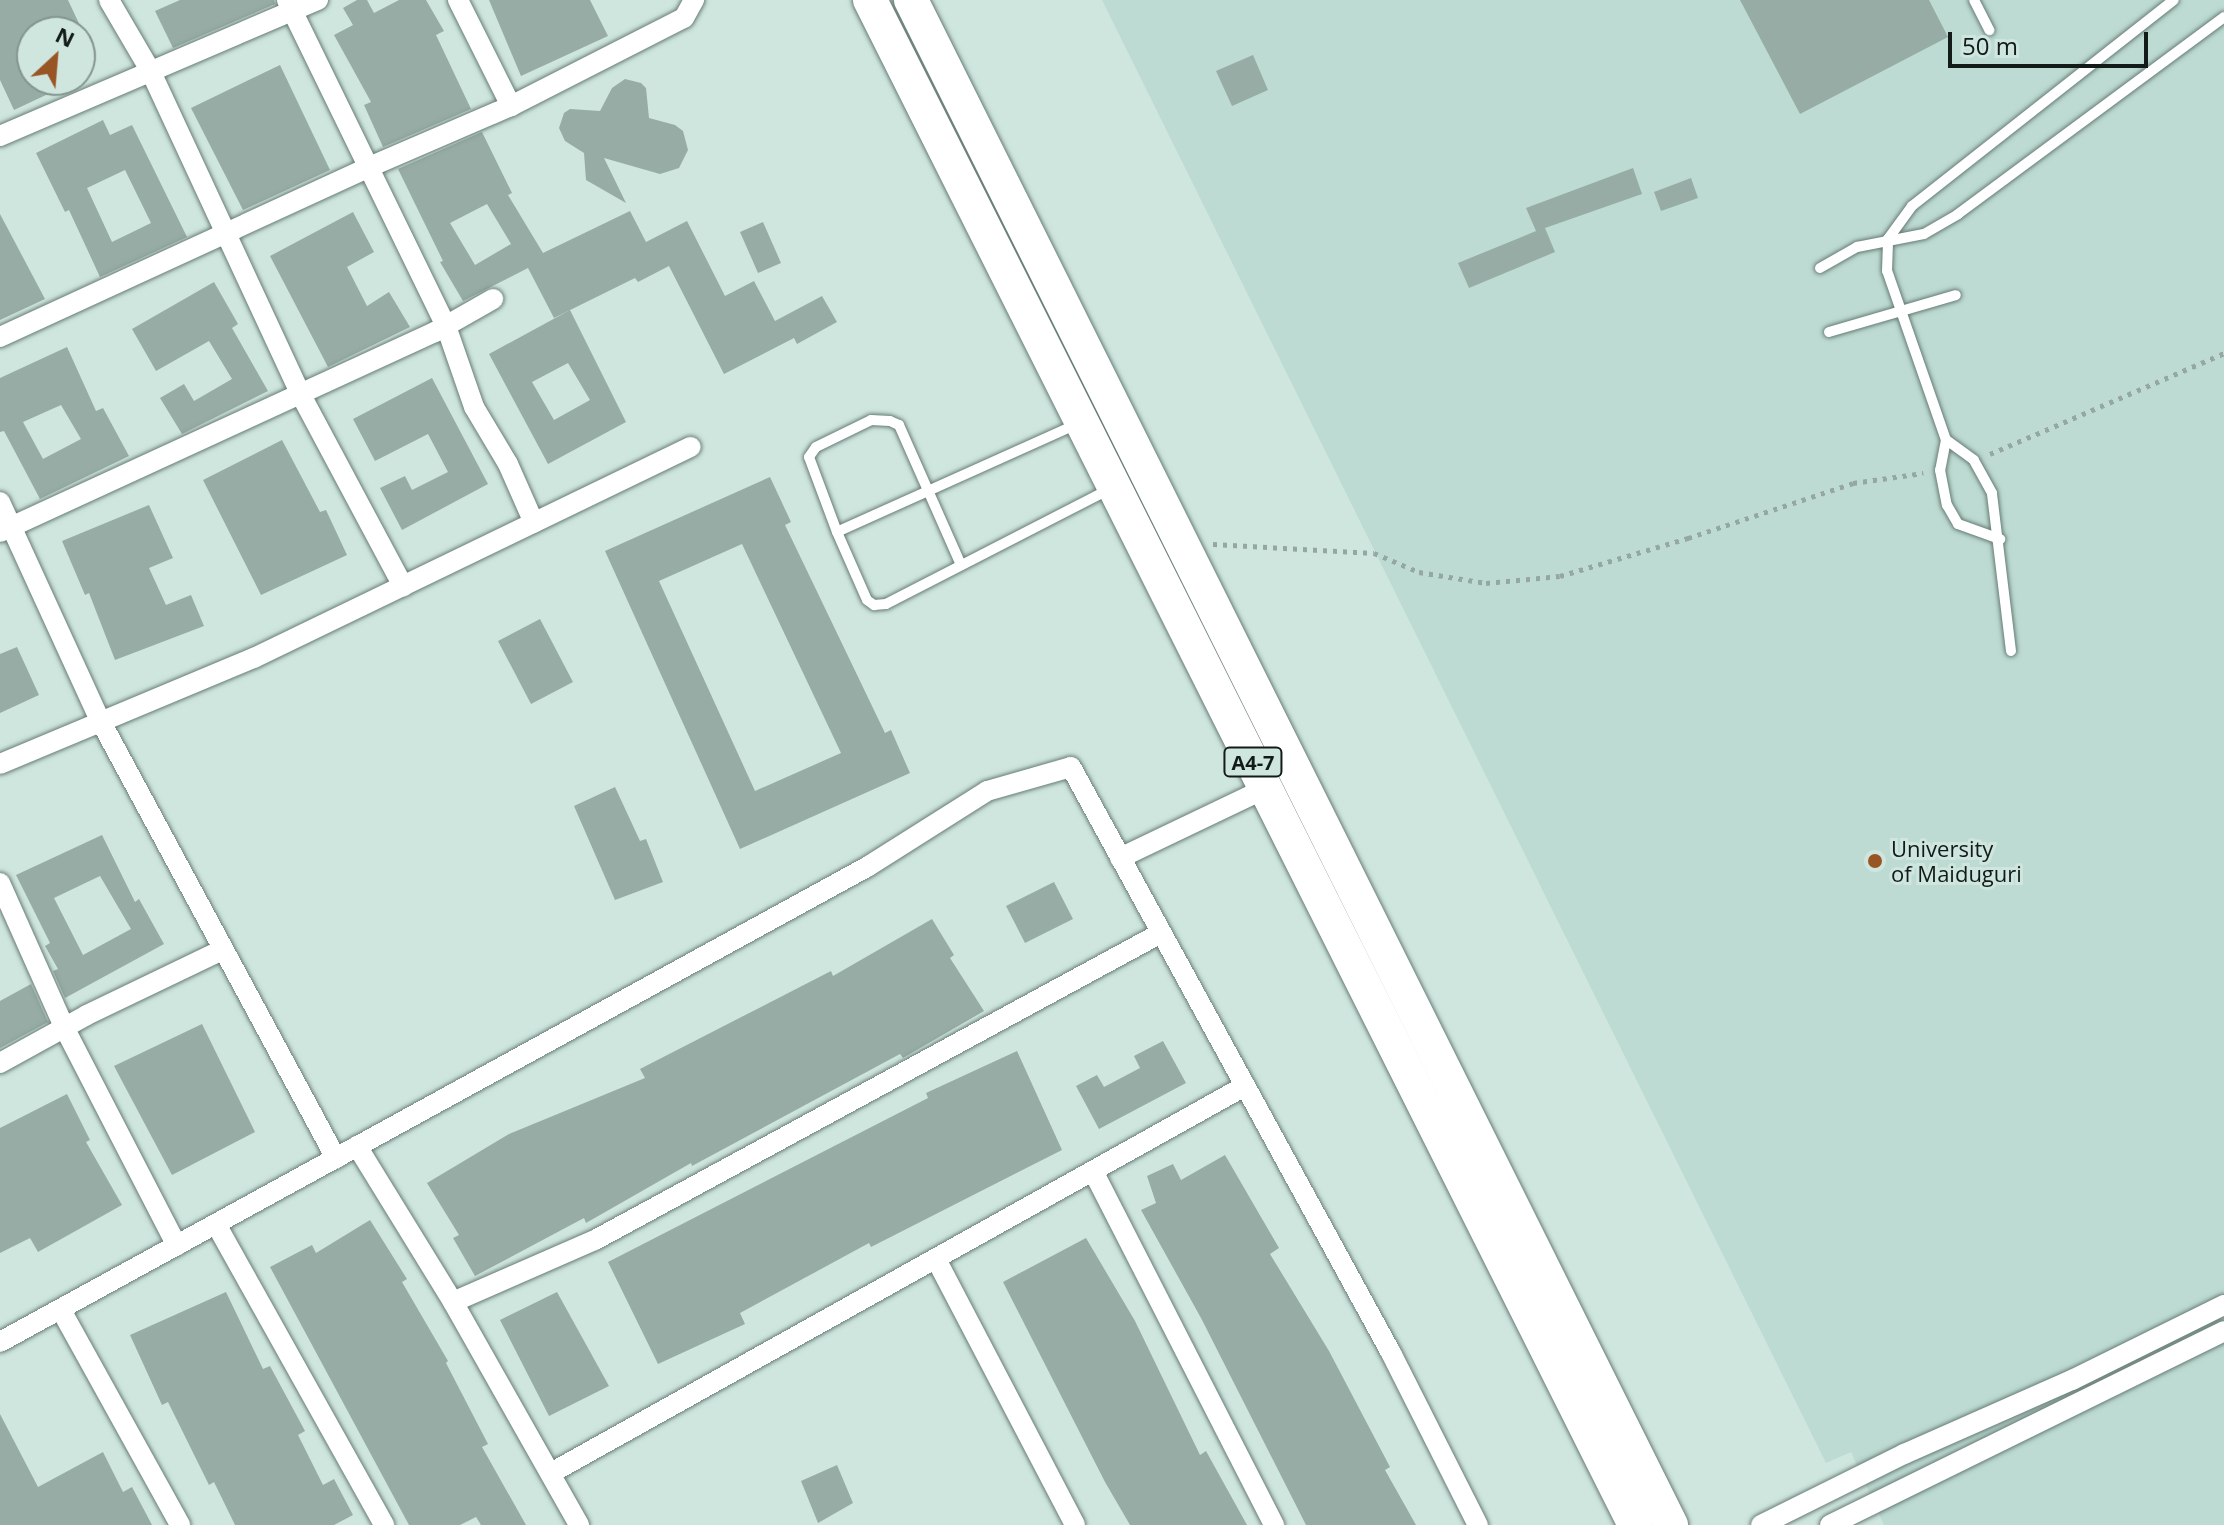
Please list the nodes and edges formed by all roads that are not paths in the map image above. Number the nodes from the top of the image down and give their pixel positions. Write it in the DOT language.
graph roads {
  1 [pos="109,0"];
  2 [pos="318,0"];
  3 [pos="458,0"];
  4 [pos="694,0"];
  5 [pos="870,0"];
  6 [pos="911,0"];
  7 [pos="1974,0"];
  8 [pos="2174,0"];
  9 [pos="290,6"];
  10 [pos="2224,17"];
  11 [pos="1989,30"];
  12 [pos="151,72"];
  13 [pos="511,106"];
  14 [pos="0,136"];
  15 [pos="367,168"];
  16 [pos="228,235"];
  17 [pos="1888,239"];
  18 [pos="1820,268"];
  19 [pos="1956,295"];
  20 [pos="493,299"];
  21 [pos="1902,313"];
  22 [pos="446,326"];
  23 [pos="1829,332"];
  24 [pos="0,337"];
  25 [pos="301,395"];
  26 [pos="1082,422"];
  27 [pos="1946,440"];
  28 [pos="691,447"];
  29 [pos="1115,486"];
  30 [pos="929,491"];
  31 [pos="0,502"];
  32 [pos="534,523"];
  33 [pos="6,529"];
  34 [pos="837,532"];
  35 [pos="2000,539"];
  36 [pos="961,565"];
  37 [pos="403,586"];
  38 [pos="2011,651"];
  39 [pos="100,720"];
  40 [pos="0,764"];
  41 [pos="1266,788"];
  42 [pos="1120,858"];
  43 [pos="0,883"];
  44 [pos="1161,933"];
  45 [pos="222,950"];
  46 [pos="64,1027"];
  47 [pos="0,1063"];
  48 [pos="1245,1086"];
  49 [pos="357,1146"];
  50 [pos="336,1158"];
  51 [pos="1093,1171"];
  52 [pos="216,1224"];
  53 [pos="177,1246"];
  54 [pos="936,1259"];
  55 [pos="453,1302"];
  56 [pos="2224,1305"];
  57 [pos="61,1310"];
  58 [pos="2224,1331"];
  59 [pos="0,1342"];
  60 [pos="551,1473"];
  61 [pos="180,1525"];
  62 [pos="384,1525"];
  63 [pos="579,1525"];
  64 [pos="1075,1525"];
  65 [pos="1274,1525"];
  66 [pos="1478,1525"];
  67 [pos="1635,1525"];
  68 [pos="1671,1525"];
  69 [pos="1761,1525"];
  70 [pos="1830,1525"];
  1 -- 12 [label="street"];
  2 -- 9 [label="street"];
  3 -- 13 [label="street"];
  4 -- 13 [label="street"];
  5 -- 26 [label="highway, A4-7"];
  6 -- 68 [label="highway, A4-7"];
  7 -- 11 [label="lane"];
  8 -- 17 [label="lane"];
  9 -- 12 [label="street"];
  9 -- 15 [label="street"];
  10 -- 17 [label="lane"];
  12 -- 14 [label="street"];
  12 -- 16 [label="street"];
  13 -- 15 [label="street"];
  15 -- 16 [label="street"];
  15 -- 22 [label="street"];
  16 -- 24 [label="street"];
  16 -- 25 [label="street"];
  17 -- 18 [label="lane"];
  17 -- 21 [label="lane"];
  19 -- 21 [label="lane"];
  20 -- 22 [label="street"];
  21 -- 23 [label="lane"];
  21 -- 27 [label="lane"];
  22 -- 25 [label="street"];
  22 -- 32 [label="street"];
  25 -- 33 [label="street"];
  25 -- 37 [label="street"];
  26 -- 29 [label="highway, A4-7"];
  26 -- 30 [label="lane"];
  27 -- 35 [label="lane"];
  27 -- 35 [label="lane"];
  28 -- 32 [label="street"];
  29 -- 36 [label="lane"];
  29 -- 41 [label="highway, A4-7"];
  30 -- 34 [label="lane"];
  30 -- 34 [label="lane"];
  30 -- 36 [label="lane"];
  31 -- 33 [label="street"];
  32 -- 37 [label="street"];
  33 -- 39 [label="street"];
  34 -- 36 [label="lane"];
  35 -- 38 [label="lane"];
  37 -- 39 [label="street"];
  39 -- 40 [label="street"];
  39 -- 45 [label="street"];
  41 -- 42 [label="street"];
  41 -- 67 [label="highway, A4-7"];
  42 -- 44 [label="street"];
  42 -- 49 [label="street"];
  43 -- 46 [label="street"];
  44 -- 48 [label="street"];
  44 -- 55 [label="street"];
  45 -- 46 [label="street"];
  45 -- 50 [label="street"];
  46 -- 47 [label="street"];
  46 -- 53 [label="street"];
  48 -- 51 [label="street"];
  48 -- 66 [label="street"];
  49 -- 50 [label="street"];
  49 -- 55 [label="street"];
  50 -- 52 [label="street"];
  51 -- 54 [label="street"];
  51 -- 65 [label="street"];
  52 -- 53 [label="street"];
  52 -- 62 [label="street"];
  53 -- 57 [label="street"];
  54 -- 60 [label="street"];
  54 -- 64 [label="street"];
  55 -- 60 [label="street"];
  56 -- 69 [label="street"];
  57 -- 59 [label="street"];
  57 -- 61 [label="street"];
  58 -- 70 [label="street"];
  60 -- 63 [label="street"];
}
